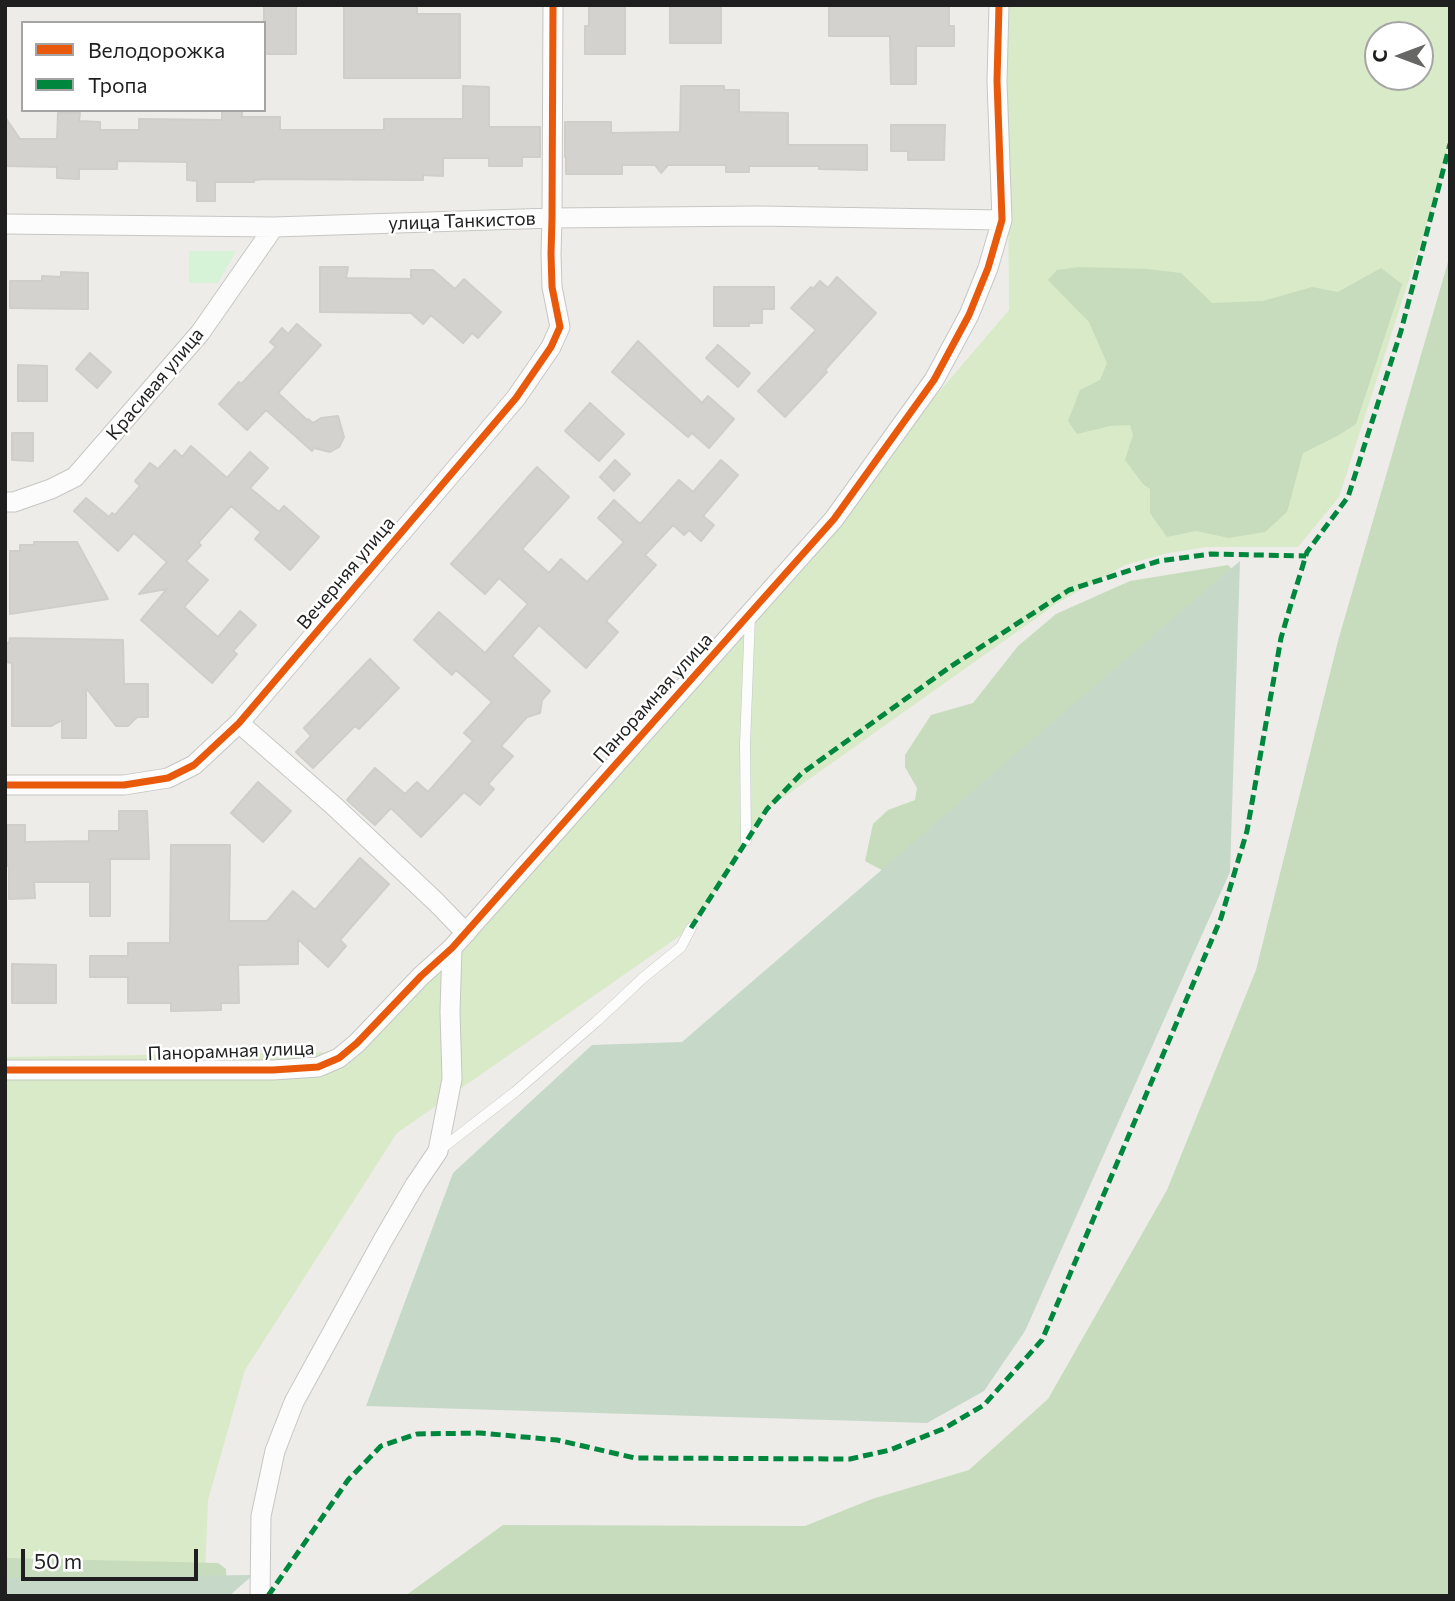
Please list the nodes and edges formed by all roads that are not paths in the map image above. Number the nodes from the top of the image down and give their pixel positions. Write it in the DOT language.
graph roads {
  1 [pos="553,5"];
  2 [pos="999,5"];
  3 [pos="552,218"];
  4 [pos="1002,220"];
  5 [pos="5,224"];
  6 [pos="274,227"];
  7 [pos="5,502"];
  8 [pos="750,612"];
  9 [pos="239,723"];
  10 [pos="5,785"];
  11 [pos="746,841"];
  12 [pos="691,928"];
  13 [pos="466,933"];
  14 [pos="452,948"];
  15 [pos="5,1070"];
  16 [pos="438,1151"];
  17 [pos="260,1596"];
  1 -- 3 [label="street, Вечерняя улица"];
  2 -- 4 [label="street, Панорамная улица"];
  3 -- 4 [label="street, улица Танкистов"];
  3 -- 6 [label="street, улица Танкистов"];
  3 -- 9 [label="street, Вечерняя улица"];
  4 -- 8 [label="street, Панорамная улица"];
  5 -- 6 [label="street, улица Танкистов"];
  6 -- 7 [label="street, Красивая улица"];
  8 -- 11 [label="lane"];
  8 -- 13 [label="street, Панорамная улица"];
  9 -- 10 [label="street, Вечерняя улица"];
  9 -- 13 [label="street"];
  12 -- 16 [label="lane"];
  13 -- 14 [label="street, Панорамная улица"];
  14 -- 15 [label="street, Панорамная улица"];
  14 -- 16 [label="street"];
  16 -- 17 [label="street"];
}
